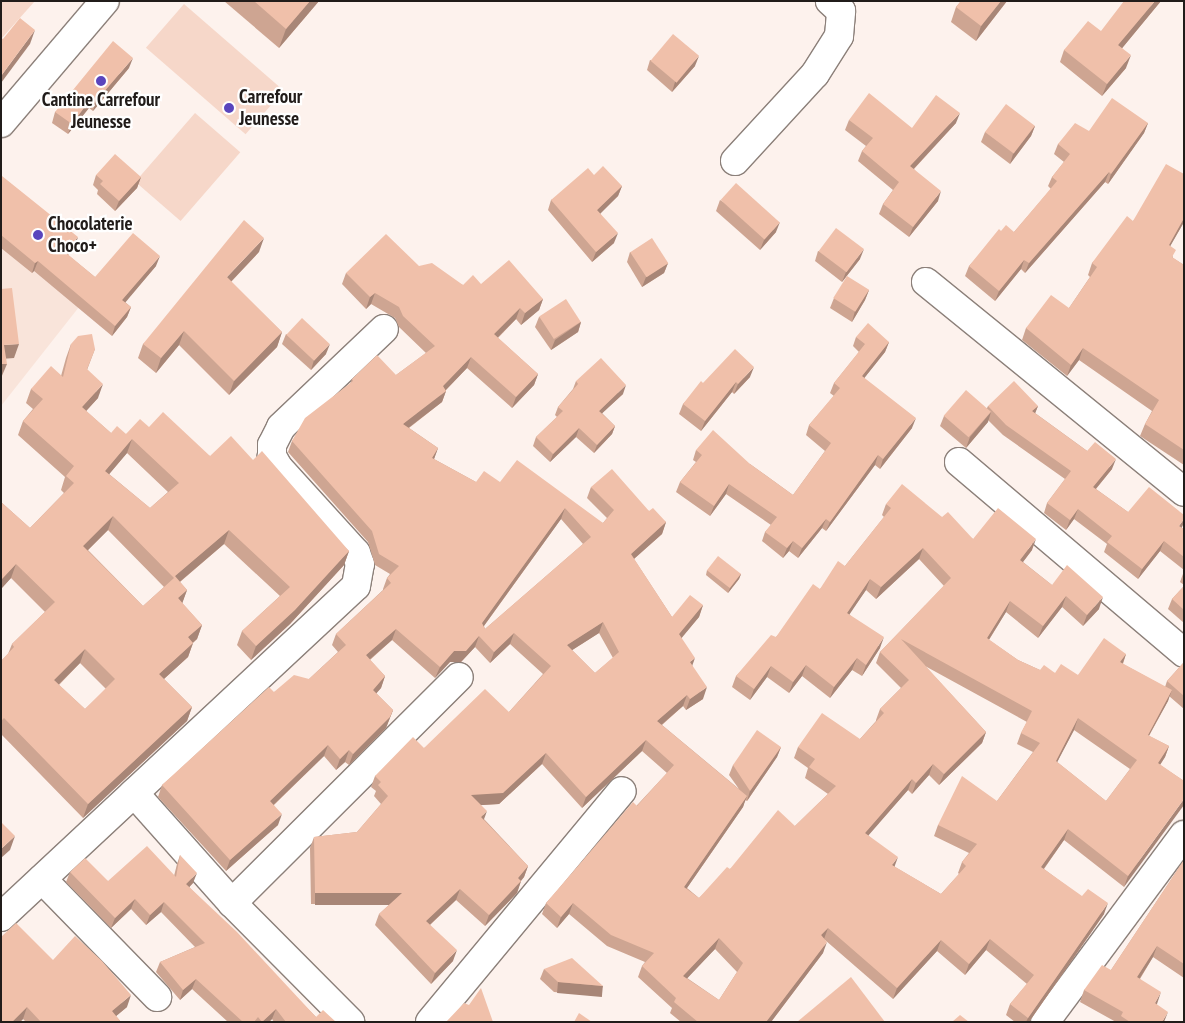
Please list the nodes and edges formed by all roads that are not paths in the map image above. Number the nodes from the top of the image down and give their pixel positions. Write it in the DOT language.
graph roads {
  1 [pos="105,1"];
  2 [pos="830,1"];
  3 [pos="1,123"];
  4 [pos="735,161"];
  5 [pos="926,282"];
  6 [pos="384,329"];
  7 [pos="959,462"];
  8 [pos="1184,492"];
  9 [pos="1184,653"];
  10 [pos="459,677"];
  11 [pos="622,791"];
  12 [pos="134,793"];
  13 [pos="1184,835"];
  14 [pos="42,879"];
  15 [pos="232,903"];
  16 [pos="1,917"];
  17 [pos="156,998"];
  18 [pos="350,1022"];
  19 [pos="430,1022"];
  20 [pos="1045,1022"];
  1 -- 3 [label="street"];
  2 -- 4 [label="street"];
  5 -- 8 [label="street"];
  6 -- 12 [label="street"];
  7 -- 9 [label="street"];
  10 -- 15 [label="street"];
  11 -- 19 [label="street"];
  12 -- 14 [label="street"];
  12 -- 15 [label="street"];
  13 -- 20 [label="street"];
  14 -- 16 [label="street"];
  14 -- 17 [label="street"];
  15 -- 18 [label="street"];
}
